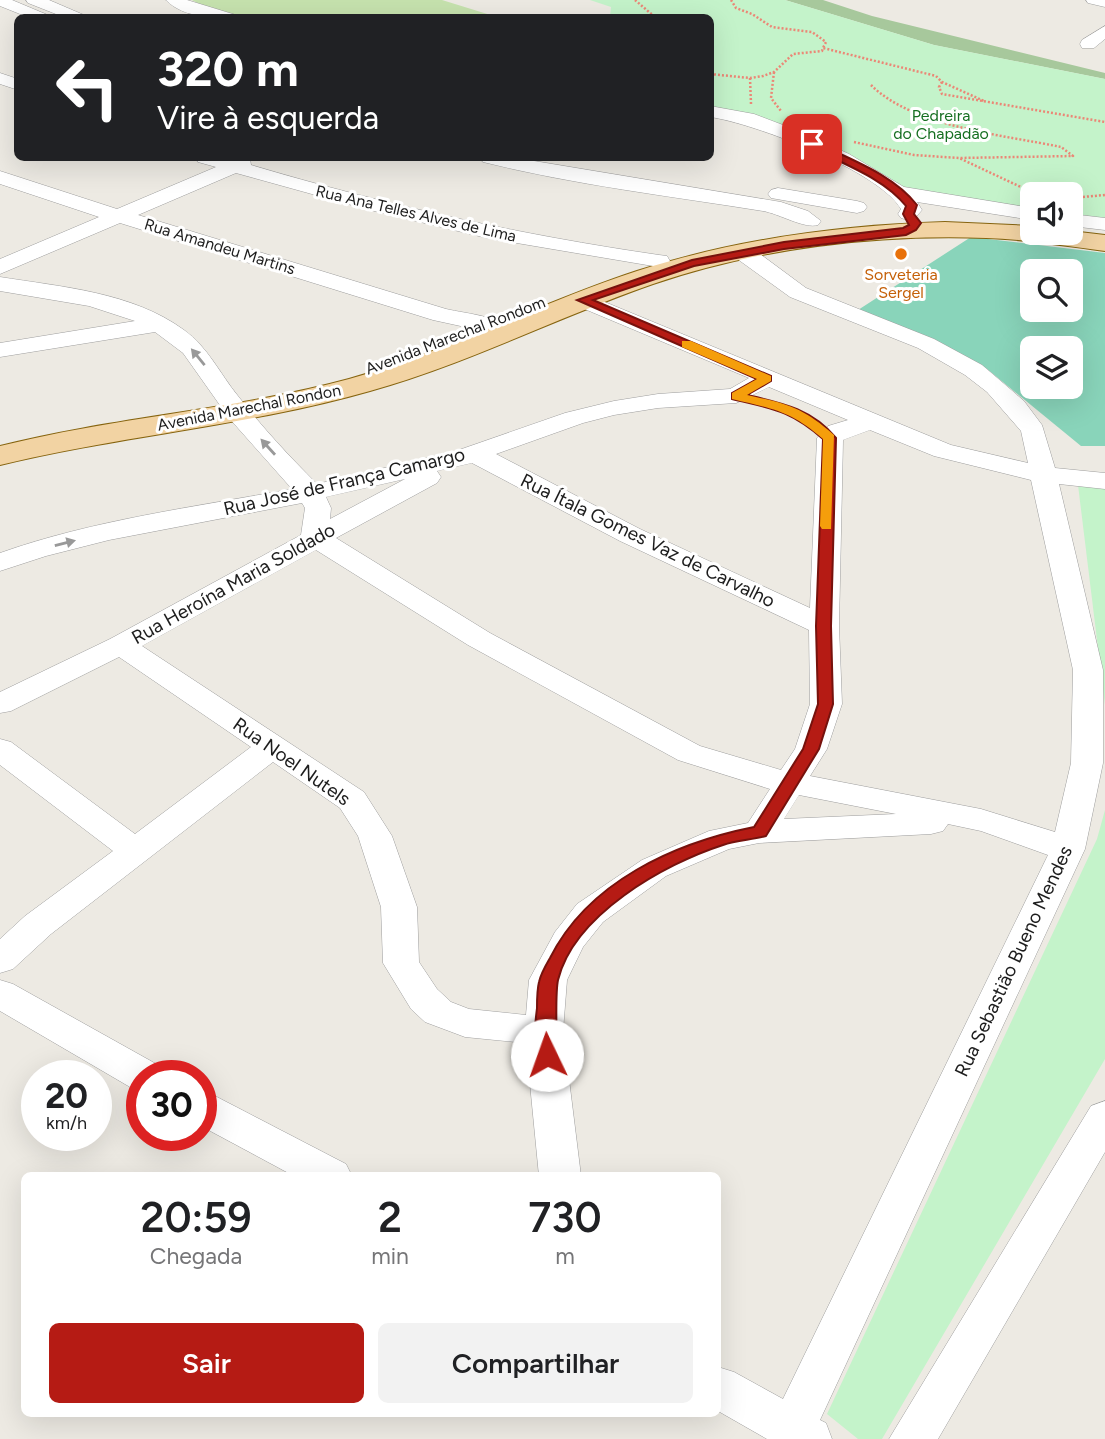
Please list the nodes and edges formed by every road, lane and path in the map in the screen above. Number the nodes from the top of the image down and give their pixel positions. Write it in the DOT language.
graph roads {
  1 [pos="34,0"];
  2 [pos="174,0"];
  3 [pos="635,0"];
  4 [pos="732,0"];
  5 [pos="1094,0"];
  6 [pos="0,1"];
  7 [pos="1105,2"];
  8 [pos="194,9"];
  9 [pos="36,14"];
  10 [pos="72,14"];
  11 [pos="177,14"];
  12 [pos="214,14"];
  13 [pos="651,14"];
  14 [pos="1105,31"];
  15 [pos="1088,44"];
  16 [pos="823,48"];
  17 [pos="774,72"];
  18 [pos="714,74"];
  19 [pos="750,78"];
  20 [pos="943,82"];
  21 [pos="872,85"];
  22 [pos="984,101"];
  23 [pos="714,112"];
  24 [pos="788,115"];
  25 [pos="749,118"];
  26 [pos="1105,122"];
  27 [pos="845,139"];
  28 [pos="958,158"];
  29 [pos="216,161"];
  30 [pos="247,161"];
  31 [pos="505,161"];
  32 [pos="566,161"];
  33 [pos="235,166"];
  34 [pos="0,177"];
  35 [pos="1020,187"];
  36 [pos="895,189"];
  37 [pos="1105,195"];
  38 [pos="1083,197"];
  39 [pos="871,208"];
  40 [pos="1020,212"];
  41 [pos="120,216"];
  42 [pos="909,221"];
  43 [pos="1083,221"];
  44 [pos="1105,224"];
  45 [pos="1020,225"];
  46 [pos="822,229"];
  47 [pos="1083,231"];
  48 [pos="1105,234"];
  49 [pos="1105,243"];
  50 [pos="587,252"];
  51 [pos="744,253"];
  52 [pos="659,261"];
  53 [pos="0,267"];
  54 [pos="607,279"];
  55 [pos="0,284"];
  56 [pos="583,300"];
  57 [pos="159,324"];
  58 [pos="448,326"];
  59 [pos="495,329"];
  60 [pos="0,350"];
  61 [pos="767,378"];
  62 [pos="736,396"];
  63 [pos="233,406"];
  64 [pos="869,422"];
  65 [pos="830,438"];
  66 [pos="0,443"];
  67 [pos="468,455"];
  68 [pos="0,456"];
  69 [pos="1044,475"];
  70 [pos="1105,481"];
  71 [pos="311,493"];
  72 [pos="314,537"];
  73 [pos="0,562"];
  74 [pos="824,626"];
  75 [pos="121,645"];
  76 [pos="0,704"];
  77 [pos="274,746"];
  78 [pos="0,749"];
  79 [pos="790,785"];
  80 [pos="983,820"];
  81 [pos="760,832"];
  82 [pos="1068,849"];
  83 [pos="134,850"];
  84 [pos="0,960"];
  85 [pos="0,994"];
  86 [pos="544,1031"];
  87 [pos="126,1066"];
  88 [pos="217,1115"];
  89 [pos="1105,1117"];
  90 [pos="323,1172"];
  91 [pos="560,1172"];
  92 [pos="721,1389"];
  93 [pos="801,1434"];
  94 [pos="913,1439"];
  1 -- 10 [label="street"];
  2 -- 8 [label="street"];
  3 -- 13 [label="path"];
  4 -- 16 [label="path"];
  5 -- 7 [label="street"];
  6 -- 9 [label="street"];
  8 -- 11 [label="street"];
  8 -- 12 [label="street"];
  14 -- 15 [label="street"];
  16 -- 17 [label="path"];
  16 -- 20 [label="path"];
  17 -- 19 [label="path"];
  17 -- 24 [label="path"];
  18 -- 19 [label="path"];
  19 -- 25 [label="path"];
  20 -- 22 [label="path"];
  20 -- 22 [label="path"];
  21 -- 28 [label="path"];
  22 -- 26 [label="path"];
  23 -- 25 [label="street"];
  25 -- 36 [label="street"];
  27 -- 28 [label="path"];
  28 -- 35 [label="path"];
  29 -- 33 [label="street, Rua Ana Telles Alves de Lima"];
  30 -- 33 [label="street"];
  31 -- 46 [label="street"];
  32 -- 39 [label="street"];
  33 -- 41 [label="street"];
  33 -- 50 [label="street, Rua Ana Telles Alves de Lima"];
  34 -- 41 [label="street, Rua Amandeu Martins"];
  36 -- 39 [label="street"];
  36 -- 40 [label="street"];
  36 -- 42 [label="street"];
  37 -- 38 [label="path"];
  39 -- 42 [label="street"];
  39 -- 46 [label="street"];
  41 -- 53 [label="street"];
  41 -- 58 [label="street, Rua Amandeu Martins"];
  42 -- 45 [label="main road"];
  42 -- 46 [label="main road, Avenida Marechal Rondon"];
  42 -- 49 [label="main road, Avenida Marechal Rondon"];
  43 -- 44 [label="street"];
  46 -- 51 [label="main road, Avenida Marechal Rondon"];
  46 -- 52 [label="main road, Avenida Marechal Rondom"];
  47 -- 48 [label="main road"];
  50 -- 52 [label="street, Rua Ana Telles Alves de Lima"];
  50 -- 54 [label="street"];
  51 -- 56 [label="main road, Avenida Marechal Rondon"];
  51 -- 69 [label="street, Rua Sebastião Bueno Mendes"];
  52 -- 54 [label="main road, Avenida Marechal Rondom"];
  54 -- 59 [label="main road, Avenida Marechal Rondom"];
  55 -- 57 [label="street"];
  56 -- 59 [label="main road, Avenida Marechal Rondon"];
  56 -- 61 [label="street"];
  57 -- 60 [label="street"];
  63 -- 57 [label="street, one-way"];
  58 -- 59 [label="main road, Avenida Marechal Rondom"];
  58 -- 63 [label="main road, Avenida Marechal Rondom"];
  59 -- 63 [label="main road, Avenida Marechal Rondon"];
  61 -- 62 [label="street, Rua José de França Camargo"];
  61 -- 64 [label="street"];
  62 -- 65 [label="street"];
  62 -- 67 [label="street, Rua José de França Camargo"];
  63 -- 66 [label="main road, Avenida Marechal Rondom"];
  63 -- 68 [label="main road, Avenida Marechal Rondon"];
  71 -- 63 [label="street, one-way"];
  64 -- 65 [label="street"];
  64 -- 69 [label="street"];
  65 -- 74 [label="street"];
  67 -- 71 [label="street, Rua José de França Camargo"];
  67 -- 72 [label="street, Rua Heroína Maria Soldado"];
  67 -- 74 [label="street, Rua Ítala Gomes Vaz de Carvalho"];
  69 -- 70 [label="street"];
  69 -- 82 [label="street, Rua Sebastião Bueno Mendes"];
  71 -- 72 [label="street"];
  73 -- 71 [label="street, Rua José de França Camargo, one-way"];
  72 -- 75 [label="street, Rua Heroína Maria Soldado"];
  72 -- 79 [label="street"];
  74 -- 79 [label="street"];
  75 -- 76 [label="street, Rua Heroína Maria Soldado"];
  75 -- 77 [label="street, Rua Noel Nutels"];
  77 -- 83 [label="street"];
  77 -- 86 [label="street, Rua Noel Nutels"];
  78 -- 83 [label="street"];
  79 -- 80 [label="street"];
  79 -- 81 [label="street"];
  80 -- 81 [label="street"];
  80 -- 82 [label="street"];
  81 -- 86 [label="street"];
  82 -- 93 [label="street, Rua Sebastião Bueno Mendes"];
  83 -- 84 [label="street"];
  85 -- 87 [label="street"];
  86 -- 91 [label="street"];
  88 -- 90 [label="street"];
  89 -- 94 [label="street"];
  92 -- 93 [label="street"];
}
